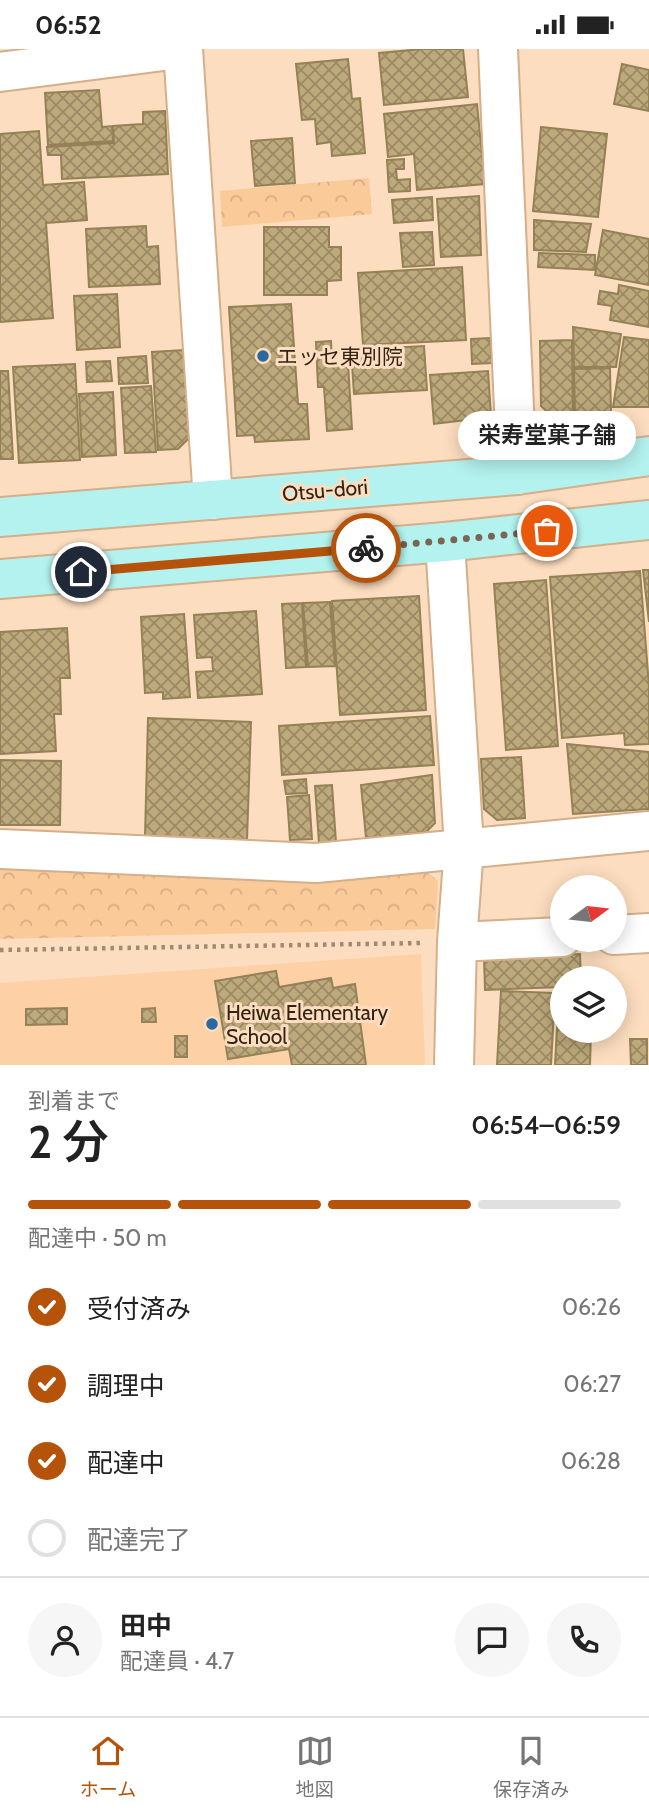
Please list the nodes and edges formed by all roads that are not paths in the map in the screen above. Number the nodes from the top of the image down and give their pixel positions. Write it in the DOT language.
graph roads {
  1 [pos="181,49"];
  2 [pos="498,49"];
  3 [pos="0,72"];
  4 [pos="649,456"];
  5 [pos="517,475"];
  6 [pos="213,500"];
  7 [pos="0,517"];
  8 [pos="649,520"];
  9 [pos="444,542"];
  10 [pos="0,579"];
  11 [pos="649,831"];
  12 [pos="464,847"];
  13 [pos="0,849"];
  14 [pos="649,933"];
  15 [pos="627,934"];
  16 [pos="550,938"];
  17 [pos="457,942"];
  18 [pos="454,1065"];
  1 -- 3 [label="street"];
  1 -- 6 [label="street"];
  2 -- 5 [label="street"];
  4 -- 5 [label="street, Otsu-dori"];
  5 -- 6 [label="street, Otsu-dori"];
  6 -- 7 [label="street, Otsu-dori"];
  8 -- 9 [label="street"];
  9 -- 10 [label="street"];
  9 -- 12 [label="street"];
  11 -- 12 [label="street"];
  12 -- 13 [label="street"];
  12 -- 17 [label="street"];
  14 -- 15 [label="street"];
  16 -- 17 [label="street"];
  17 -- 18 [label="street"];
}
